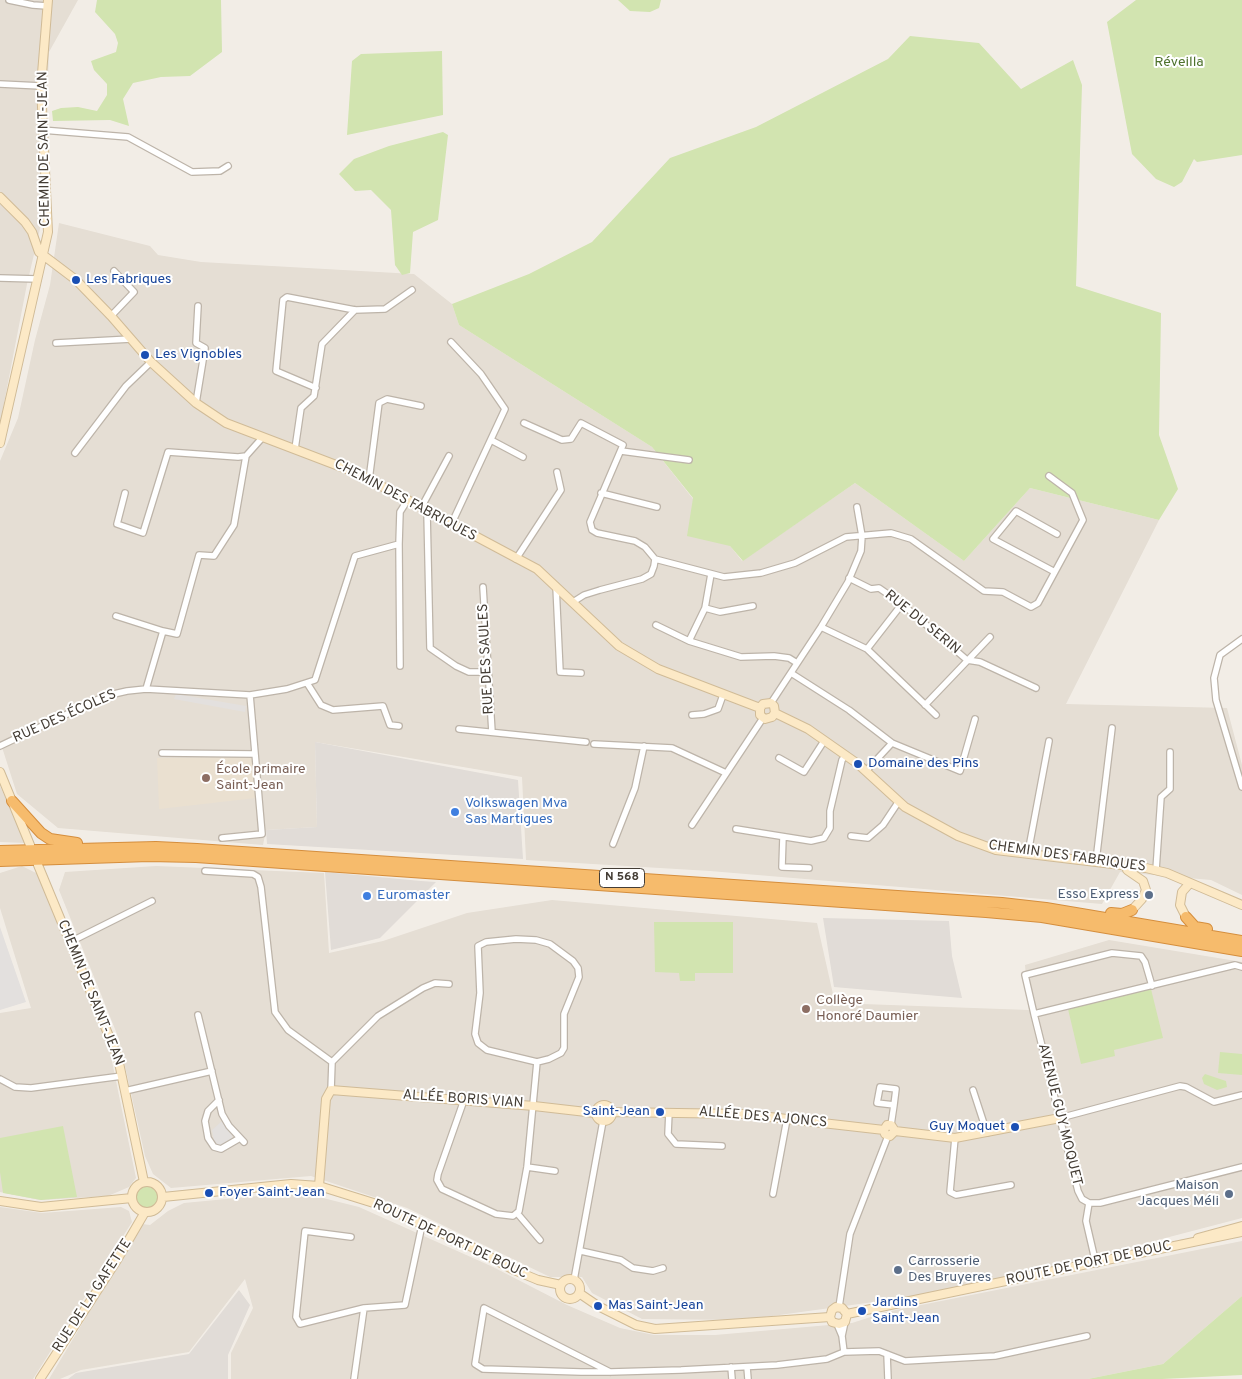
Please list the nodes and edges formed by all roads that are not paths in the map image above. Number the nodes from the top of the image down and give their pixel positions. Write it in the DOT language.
graph roads {
  1 [pos="9,0"];
  2 [pos="47,3"];
  3 [pos="0,84"];
  4 [pos="42,86"];
  5 [pos="42,130"];
  6 [pos="228,166"];
  7 [pos="0,197"];
  8 [pos="44,256"];
  9 [pos="114,271"];
  10 [pos="0,278"];
  11 [pos="38,279"];
  12 [pos="412,290"];
  13 [pos="198,306"];
  14 [pos="355,310"];
  15 [pos="111,316"];
  16 [pos="131,339"];
  17 [pos="451,342"];
  18 [pos="56,343"];
  19 [pos="151,362"];
  20 [pos="316,388"];
  21 [pos="196,403"];
  22 [pos="421,406"];
  23 [pos="4,410"];
  24 [pos="524,423"];
  25 [pos="262,438"];
  26 [pos="491,440"];
  27 [pos="0,443"];
  28 [pos="622,448"];
  29 [pos="295,449"];
  30 [pos="75,453"];
  31 [pos="246,456"];
  32 [pos="449,456"];
  33 [pos="523,457"];
  34 [pos="689,460"];
  35 [pos="557,472"];
  36 [pos="1048,476"];
  37 [pos="369,480"];
  38 [pos="601,493"];
  39 [pos="125,494"];
  40 [pos="407,501"];
  41 [pos="657,507"];
  42 [pos="858,507"];
  43 [pos="424,510"];
  44 [pos="451,525"];
  45 [pos="1057,534"];
  46 [pos="862,536"];
  47 [pos="399,544"];
  48 [pos="516,559"];
  49 [pos="655,559"];
  50 [pos="1053,571"];
  51 [pos="711,574"];
  52 [pos="850,578"];
  53 [pos="556,586"];
  54 [pos="483,587"];
  55 [pos="573,602"];
  56 [pos="902,604"];
  57 [pos="753,606"];
  58 [pos="705,608"];
  59 [pos="116,616"];
  60 [pos="656,625"];
  61 [pos="821,627"];
  62 [pos="163,630"];
  63 [pos="990,637"];
  64 [pos="1242,639"];
  65 [pos="689,641"];
  66 [pos="867,649"];
  67 [pos="967,660"];
  68 [pos="798,663"];
  69 [pos="400,666"];
  70 [pos="488,672"];
  71 [pos="581,673"];
  72 [pos="791,673"];
  73 [pos="307,683"];
  74 [pos="1036,688"];
  75 [pos="146,689"];
  76 [pos="250,695"];
  77 [pos="723,695"];
  78 [pos="770,703"];
  79 [pos="925,705"];
  80 [pos="760,708"];
  81 [pos="775,713"];
  82 [pos="692,715"];
  83 [pos="936,715"];
  84 [pos="763,718"];
  85 [pos="975,719"];
  86 [pos="399,726"];
  87 [pos="1112,728"];
  88 [pos="459,729"];
  89 [pos="492,732"];
  90 [pos="824,741"];
  91 [pos="1049,741"];
  92 [pos="586,742"];
  93 [pos="892,743"];
  94 [pos="594,744"];
  95 [pos="0,746"];
  96 [pos="644,746"];
  97 [pos="1170,752"];
  98 [pos="162,753"];
  99 [pos="254,754"];
  100 [pos="846,755"];
  101 [pos="779,758"];
  102 [pos="866,771"];
  103 [pos="0,772"];
  104 [pos="726,773"];
  105 [pos="1242,787"];
  106 [pos="12,801"];
  107 [pos="899,801"];
  108 [pos="692,825"];
  109 [pos="736,830"];
  110 [pos="851,836"];
  111 [pos="783,837"];
  112 [pos="222,838"];
  113 [pos="613,844"];
  114 [pos="30,845"];
  115 [pos="156,847"];
  116 [pos="0,851"];
  117 [pos="1028,853"];
  118 [pos="0,861"];
  119 [pos="1096,861"];
  120 [pos="38,865"];
  121 [pos="1127,865"];
  122 [pos="809,868"];
  123 [pos="1156,870"];
  124 [pos="204,871"];
  125 [pos="1190,883"];
  126 [pos="152,901"];
  127 [pos="1242,905"];
  128 [pos="1046,908"];
  129 [pos="1132,910"];
  130 [pos="1186,917"];
  131 [pos="1242,939"];
  132 [pos="70,942"];
  133 [pos="1242,950"];
  134 [pos="1242,966"];
  135 [pos="449,984"];
  136 [pos="1152,986"];
  137 [pos="1034,1014"];
  138 [pos="198,1015"];
  139 [pos="332,1062"];
  140 [pos="537,1062"];
  141 [pos="212,1071"];
  142 [pos="122,1076"];
  143 [pos="0,1079"];
  144 [pos="331,1090"];
  145 [pos="973,1090"];
  146 [pos="125,1091"];
  147 [pos="1242,1095"];
  148 [pos="219,1100"];
  149 [pos="464,1100"];
  150 [pos="894,1105"];
  151 [pos="534,1106"];
  152 [pos="612,1112"];
  153 [pos="669,1112"];
  154 [pos="595,1113"];
  155 [pos="1060,1118"];
  156 [pos="787,1119"];
  157 [pos="602,1121"];
  158 [pos="889,1130"];
  159 [pos="987,1133"];
  160 [pos="956,1138"];
  161 [pos="722,1146"];
  162 [pos="527,1167"];
  163 [pos="1242,1167"];
  164 [pos="555,1170"];
  165 [pos="144,1182"];
  166 [pos="1011,1185"];
  167 [pos="319,1186"];
  168 [pos="773,1194"];
  169 [pos="163,1196"];
  170 [pos="132,1198"];
  171 [pos="0,1201"];
  172 [pos="1089,1203"];
  173 [pos="145,1212"];
  174 [pos="517,1213"];
  175 [pos="422,1225"];
  176 [pos="1242,1226"];
  177 [pos="1242,1232"];
  178 [pos="351,1237"];
  179 [pos="540,1240"];
  180 [pos="1184,1244"];
  181 [pos="580,1251"];
  182 [pos="1096,1264"];
  183 [pos="662,1268"];
  184 [pos="574,1280"];
  185 [pos="560,1285"];
  186 [pos="579,1294"];
  187 [pos="839,1307"];
  188 [pos="364,1308"];
  189 [pos="830,1317"];
  190 [pos="843,1320"];
  191 [pos="1087,1336"];
  192 [pos="844,1352"];
  193 [pos="886,1354"];
  194 [pos="731,1367"];
  195 [pos="747,1367"];
  196 [pos="610,1372"];
  197 [pos="40,1379"];
  198 [pos="354,1379"];
  199 [pos="732,1379"];
  200 [pos="748,1379"];
  201 [pos="888,1379"];
  1 -- 2 [label="street"];
  2 -- 4 [label="street, CHEMIN DE SAINT-JEAN"];
  3 -- 4 [label="street"];
  4 -- 5 [label="street, CHEMIN DE SAINT-JEAN"];
  5 -- 6 [label="street"];
  5 -- 8 [label="street, CHEMIN DE SAINT-JEAN"];
  7 -- 8 [label="street"];
  8 -- 11 [label="street, CHEMIN DE SAINT-JEAN"];
  8 -- 15 [label="street, CHEMIN DES FABRIQUES"];
  9 -- 15 [label="street"];
  10 -- 11 [label="street"];
  11 -- 23 [label="street, CHEMIN DE SAINT-JEAN"];
  12 -- 14 [label="street"];
  13 -- 21 [label="street"];
  14 -- 20 [label="street"];
  14 -- 20 [label="street"];
  15 -- 16 [label="street, CHEMIN DES FABRIQUES"];
  16 -- 18 [label="street"];
  16 -- 19 [label="street, CHEMIN DES FABRIQUES"];
  17 -- 26 [label="street"];
  19 -- 21 [label="street, CHEMIN DES FABRIQUES"];
  19 -- 30 [label="street"];
  20 -- 29 [label="street"];
  21 -- 25 [label="street, CHEMIN DES FABRIQUES"];
  22 -- 37 [label="street"];
  23 -- 27 [label="street, CHEMIN DE SAINT-JEAN"];
  24 -- 28 [label="street"];
  25 -- 29 [label="street, CHEMIN DES FABRIQUES"];
  25 -- 31 [label="street"];
  26 -- 33 [label="street"];
  26 -- 44 [label="street"];
  28 -- 34 [label="street"];
  28 -- 38 [label="street"];
  29 -- 37 [label="street, CHEMIN DES FABRIQUES"];
  31 -- 39 [label="street"];
  31 -- 62 [label="street"];
  32 -- 43 [label="street"];
  35 -- 48 [label="street"];
  36 -- 50 [label="street"];
  37 -- 40 [label="street, CHEMIN DES FABRIQUES"];
  38 -- 41 [label="street"];
  38 -- 49 [label="street"];
  40 -- 43 [label="street, CHEMIN DES FABRIQUES"];
  40 -- 47 [label="street"];
  42 -- 46 [label="street"];
  43 -- 44 [label="street, CHEMIN DES FABRIQUES"];
  43 -- 70 [label="street"];
  44 -- 48 [label="street, CHEMIN DES FABRIQUES"];
  45 -- 50 [label="street"];
  46 -- 50 [label="street"];
  46 -- 51 [label="street"];
  46 -- 52 [label="street"];
  47 -- 69 [label="street"];
  47 -- 73 [label="street"];
  48 -- 53 [label="street, CHEMIN DES FABRIQUES"];
  49 -- 51 [label="street"];
  49 -- 55 [label="street"];
  51 -- 58 [label="street"];
  52 -- 56 [label="street, RUE DU SERIN"];
  52 -- 61 [label="street"];
  53 -- 55 [label="street, CHEMIN DES FABRIQUES"];
  53 -- 71 [label="street"];
  54 -- 70 [label="street, RUE DES SAULES"];
  55 -- 77 [label="street, CHEMIN DES FABRIQUES"];
  56 -- 66 [label="street"];
  56 -- 67 [label="street, RUE DU SERIN"];
  57 -- 58 [label="street"];
  58 -- 65 [label="street"];
  59 -- 62 [label="street"];
  60 -- 65 [label="street"];
  61 -- 66 [label="street"];
  61 -- 68 [label="street"];
  62 -- 75 [label="street"];
  63 -- 67 [label="street"];
  64 -- 105 [label="street"];
  65 -- 68 [label="street"];
  66 -- 79 [label="street"];
  67 -- 74 [label="street"];
  67 -- 79 [label="street"];
  68 -- 72 [label="street"];
  70 -- 89 [label="street, RUE DES SAULES"];
  72 -- 78 [label="street"];
  72 -- 93 [label="street"];
  73 -- 76 [label="street, RUE DES ÉCOLES"];
  73 -- 86 [label="street"];
  75 -- 76 [label="street, RUE DES ÉCOLES"];
  75 -- 95 [label="street, RUE DES ÉCOLES"];
  76 -- 99 [label="street"];
  77 -- 80 [label="street, CHEMIN DES FABRIQUES"];
  77 -- 82 [label="street"];
  78 -- 80 [label="street"];
  78 -- 81 [label="street"];
  79 -- 83 [label="street"];
  80 -- 84 [label="street"];
  81 -- 84 [label="street"];
  81 -- 90 [label="street, CHEMIN DES FABRIQUES"];
  84 -- 104 [label="street"];
  85 -- 93 [label="street"];
  87 -- 119 [label="street"];
  88 -- 89 [label="street"];
  89 -- 92 [label="street"];
  90 -- 100 [label="street, CHEMIN DES FABRIQUES"];
  90 -- 101 [label="street"];
  91 -- 117 [label="street"];
  93 -- 102 [label="street"];
  94 -- 96 [label="street"];
  96 -- 104 [label="street"];
  96 -- 113 [label="street"];
  97 -- 123 [label="street"];
  98 -- 99 [label="street"];
  99 -- 112 [label="street"];
  100 -- 102 [label="street, CHEMIN DES FABRIQUES"];
  100 -- 111 [label="street"];
  102 -- 107 [label="street, CHEMIN DES FABRIQUES"];
  103 -- 106 [label="street"];
  104 -- 108 [label="street"];
  106 -- 114 [label="street"];
  106 -- 115 [label="highway"];
  107 -- 110 [label="street"];
  107 -- 117 [label="street, CHEMIN DES FABRIQUES"];
  109 -- 111 [label="street"];
  111 -- 122 [label="street"];
  115 -- 116 [label="highway, N 568"];
  115 -- 128 [label="highway, N 568"];
  117 -- 119 [label="street, CHEMIN DES FABRIQUES"];
  118 -- 133 [label="highway, N 568"];
  119 -- 121 [label="street, CHEMIN DES FABRIQUES"];
  120 -- 132 [label="street, CHEMIN DE SAINT-JEAN"];
  121 -- 123 [label="street, CHEMIN DES FABRIQUES"];
  121 -- 129 [label="street"];
  123 -- 125 [label="street, CHEMIN DES FABRIQUES"];
  124 -- 139 [label="street"];
  125 -- 127 [label="street, CHEMIN DES FABRIQUES"];
  125 -- 130 [label="street"];
  126 -- 132 [label="street"];
  128 -- 129 [label="highway"];
  128 -- 131 [label="highway, N 568"];
  130 -- 131 [label="highway"];
  132 -- 142 [label="street, CHEMIN DE SAINT-JEAN"];
  134 -- 136 [label="street"];
  135 -- 139 [label="street"];
  136 -- 137 [label="street"];
  136 -- 137 [label="street, AVENUE GUY MOQUET"];
  137 -- 155 [label="street, AVENUE GUY MOQUET"];
  138 -- 141 [label="street"];
  139 -- 144 [label="street"];
  140 -- 140 [label="street"];
  140 -- 151 [label="street"];
  141 -- 146 [label="street"];
  141 -- 148 [label="street"];
  142 -- 143 [label="street"];
  142 -- 146 [label="street, CHEMIN DE SAINT-JEAN"];
  144 -- 149 [label="street, ALLÉE BORIS VIAN"];
  144 -- 167 [label="street"];
  145 -- 159 [label="street"];
  146 -- 165 [label="street, CHEMIN DE SAINT-JEAN"];
  147 -- 155 [label="street"];
  148 -- 148 [label="street"];
  149 -- 151 [label="street, ALLÉE BORIS VIAN"];
  149 -- 174 [label="street"];
  150 -- 158 [label="street"];
  151 -- 154 [label="street, ALLÉE BORIS VIAN"];
  151 -- 162 [label="street"];
  152 -- 153 [label="street, ALLÉE DES AJONCS"];
  152 -- 154 [label="street"];
  152 -- 157 [label="street"];
  153 -- 156 [label="street, ALLÉE DES AJONCS"];
  153 -- 161 [label="street"];
  154 -- 157 [label="street"];
  155 -- 159 [label="street, ALLÉE DES AJONCS"];
  155 -- 172 [label="street, AVENUE GUY MOQUET"];
  156 -- 158 [label="street, ALLÉE DES AJONCS"];
  156 -- 168 [label="street"];
  157 -- 181 [label="street"];
  158 -- 160 [label="street, ALLÉE DES AJONCS"];
  158 -- 187 [label="street"];
  159 -- 160 [label="street, ALLÉE DES AJONCS"];
  160 -- 166 [label="street"];
  162 -- 164 [label="street"];
  162 -- 174 [label="street"];
  163 -- 172 [label="street, AVENUE GUY MOQUET"];
  165 -- 169 [label="street"];
  165 -- 170 [label="street"];
  167 -- 169 [label="street, ROUTE DE PORT DE BOUC"];
  167 -- 175 [label="street, ROUTE DE PORT DE BOUC"];
  169 -- 173 [label="street"];
  170 -- 171 [label="street"];
  170 -- 173 [label="street"];
  172 -- 182 [label="street"];
  173 -- 197 [label="street, RUE DE LA GAFETTE"];
  174 -- 179 [label="street"];
  175 -- 185 [label="street, ROUTE DE PORT DE BOUC"];
  175 -- 188 [label="street"];
  176 -- 180 [label="street, ROUTE DE PORT DE BOUC"];
  177 -- 180 [label="street, ROUTE DE PORT DE BOUC"];
  178 -- 188 [label="street"];
  180 -- 182 [label="street, ROUTE DE PORT DE BOUC"];
  181 -- 183 [label="street"];
  181 -- 184 [label="street"];
  182 -- 190 [label="street, ROUTE DE PORT DE BOUC"];
  184 -- 185 [label="street"];
  184 -- 186 [label="street"];
  185 -- 186 [label="street"];
  186 -- 189 [label="street"];
  187 -- 189 [label="street"];
  187 -- 190 [label="street"];
  188 -- 198 [label="street"];
  189 -- 190 [label="street"];
  190 -- 192 [label="street"];
  191 -- 193 [label="street"];
  192 -- 193 [label="street"];
  192 -- 195 [label="street"];
  193 -- 201 [label="street"];
  194 -- 195 [label="street"];
  194 -- 196 [label="street"];
  194 -- 199 [label="street"];
  195 -- 200 [label="street"];
  196 -- 196 [label="street"];
}
